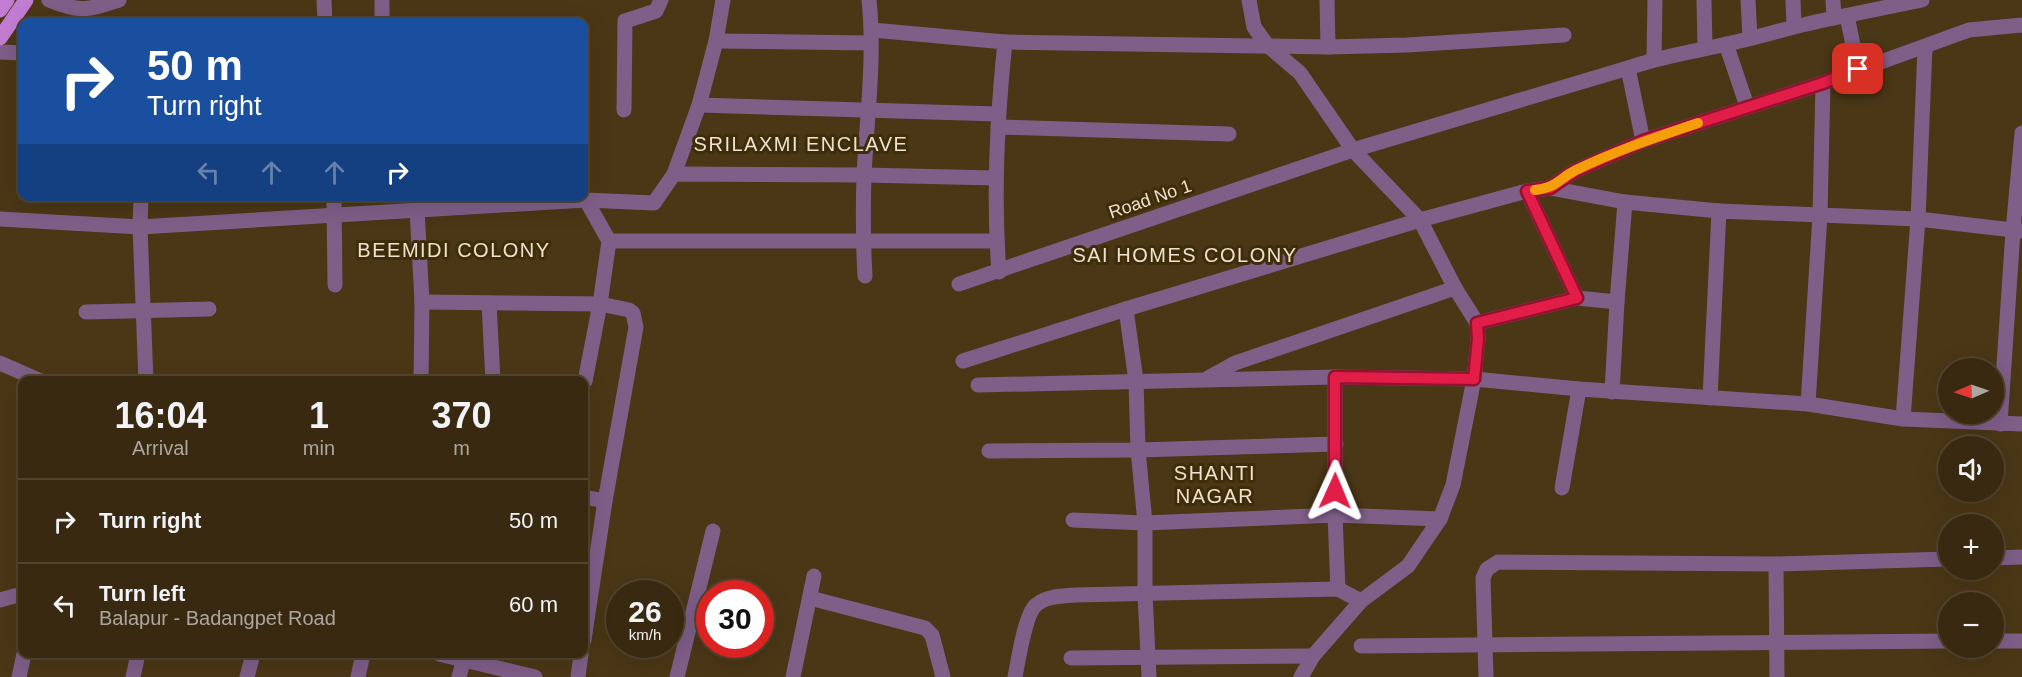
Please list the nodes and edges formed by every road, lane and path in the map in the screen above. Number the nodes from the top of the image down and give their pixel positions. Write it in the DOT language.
graph roads {
  1 [pos="7,0"];
  2 [pos="26,0"];
  3 [pos="49,0"];
  4 [pos="119,0"];
  5 [pos="324,0"];
  6 [pos="382,0"];
  7 [pos="661,0"];
  8 [pos="723,0"];
  9 [pos="869,0"];
  10 [pos="1249,0"];
  11 [pos="1327,0"];
  12 [pos="1655,0"];
  13 [pos="1704,0"];
  14 [pos="1748,0"];
  15 [pos="1793,0"];
  16 [pos="1833,0"];
  17 [pos="1914,1"];
  18 [pos="0,10"];
  19 [pos="1841,17"];
  20 [pos="326,18"];
  21 [pos="382,18"];
  22 [pos="2022,25"];
  23 [pos="1794,26"];
  24 [pos="1564,34"];
  25 [pos="872,36"];
  26 [pos="0,38"];
  27 [pos="1750,38"];
  28 [pos="716,41"];
  29 [pos="1005,42"];
  30 [pos="1726,44"];
  31 [pos="1268,45"];
  32 [pos="1328,47"];
  33 [pos="1924,47"];
  34 [pos="1705,48"];
  35 [pos="0,52"];
  36 [pos="18,53"];
  37 [pos="1654,59"];
  38 [pos="1628,68"];
  39 [pos="1858,69"];
  40 [pos="1823,83"];
  41 [pos="699,105"];
  42 [pos="1747,106"];
  43 [pos="624,110"];
  44 [pos="869,110"];
  45 [pos="998,121"];
  46 [pos="2022,132"];
  47 [pos="1228,134"];
  48 [pos="1643,141"];
  49 [pos="1353,150"];
  50 [pos="674,174"];
  51 [pos="864,175"];
  52 [pos="996,178"];
  53 [pos="1550,188"];
  54 [pos="1527,191"];
  55 [pos="588,200"];
  56 [pos="141,201"];
  57 [pos="334,201"];
  58 [pos="567,201"];
  59 [pos="587,201"];
  60 [pos="1625,202"];
  61 [pos="417,209"];
  62 [pos="1719,211"];
  63 [pos="335,214"];
  64 [pos="1820,215"];
  65 [pos="0,219"];
  66 [pos="1918,219"];
  67 [pos="1420,220"];
  68 [pos="140,227"];
  69 [pos="2017,231"];
  70 [pos="609,241"];
  71 [pos="997,241"];
  72 [pos="863,242"];
  73 [pos="999,272"];
  74 [pos="865,276"];
  75 [pos="959,284"];
  76 [pos="335,285"];
  77 [pos="1455,288"];
  78 [pos="1577,298"];
  79 [pos="422,302"];
  80 [pos="1617,302"];
  81 [pos="489,303"];
  82 [pos="600,304"];
  83 [pos="209,309"];
  84 [pos="1126,309"];
  85 [pos="143,310"];
  86 [pos="86,312"];
  87 [pos="1477,323"];
  88 [pos="963,361"];
  89 [pos="0,363"];
  90 [pos="30,376"];
  91 [pos="146,376"];
  92 [pos="421,376"];
  93 [pos="493,376"];
  94 [pos="586,376"];
  95 [pos="1335,377"];
  96 [pos="1206,379"];
  97 [pos="1474,379"];
  98 [pos="2004,379"];
  99 [pos="1136,381"];
  100 [pos="978,385"];
  101 [pos="1579,390"];
  102 [pos="1612,392"];
  103 [pos="1710,398"];
  104 [pos="1808,404"];
  105 [pos="1903,419"];
  106 [pos="1938,421"];
  107 [pos="2004,424"];
  108 [pos="2022,424"];
  109 [pos="1336,444"];
  110 [pos="1138,450"];
  111 [pos="989,451"];
  112 [pos="1562,488"];
  113 [pos="588,498"];
  114 [pos="605,501"];
  115 [pos="1335,515"];
  116 [pos="1440,519"];
  117 [pos="1074,520"];
  118 [pos="1145,523"];
  119 [pos="713,531"];
  120 [pos="2022,557"];
  121 [pos="2004,558"];
  122 [pos="1938,559"];
  123 [pos="1776,564"];
  124 [pos="814,576"];
  125 [pos="1338,589"];
  126 [pos="1145,593"];
  127 [pos="18,595"];
  128 [pos="810,598"];
  129 [pos="0,600"];
  130 [pos="1361,601"];
  131 [pos="588,614"];
  132 [pos="1938,641"];
  133 [pos="2004,641"];
  134 [pos="2022,641"];
  135 [pos="1777,642"];
  136 [pos="1485,645"];
  137 [pos="1361,646"];
  138 [pos="1313,656"];
  139 [pos="1149,657"];
  140 [pos="23,658"];
  141 [pos="137,658"];
  142 [pos="252,658"];
  143 [pos="362,658"];
  144 [pos="464,658"];
  145 [pos="468,658"];
  146 [pos="580,658"];
  147 [pos="1071,658"];
  148 [pos="19,677"];
  149 [pos="133,677"];
  150 [pos="248,677"];
  151 [pos="358,677"];
  152 [pos="459,677"];
  153 [pos="535,677"];
  154 [pos="578,677"];
  155 [pos="677,677"];
  156 [pos="794,677"];
  157 [pos="943,677"];
  158 [pos="1015,677"];
  159 [pos="1149,677"];
  160 [pos="1301,677"];
  161 [pos="1486,677"];
  162 [pos="1777,677"];
  1 -- 18 [label="main road"];
  2 -- 26 [label="main road"];
  3 -- 4 [label="street"];
  5 -- 20 [label="street"];
  6 -- 21 [label="street"];
  7 -- 43 [label="street"];
  8 -- 28 [label="street"];
  9 -- 25 [label="street"];
  10 -- 31 [label="street"];
  11 -- 32 [label="street"];
  12 -- 37 [label="street"];
  13 -- 34 [label="street"];
  14 -- 27 [label="street"];
  15 -- 23 [label="street"];
  16 -- 19 [label="street"];
  17 -- 19 [label="street, Road No 1"];
  19 -- 23 [label="street, Road No 1"];
  19 -- 39 [label="street"];
  22 -- 33 [label="street"];
  23 -- 27 [label="street, Road No 1"];
  24 -- 32 [label="street"];
  25 -- 28 [label="street"];
  25 -- 29 [label="street"];
  25 -- 44 [label="street"];
  27 -- 30 [label="street, Road No 1"];
  28 -- 41 [label="street"];
  29 -- 31 [label="street"];
  29 -- 45 [label="street"];
  30 -- 34 [label="street, Road No 1"];
  30 -- 42 [label="street"];
  31 -- 32 [label="street"];
  31 -- 49 [label="street"];
  33 -- 39 [label="street"];
  33 -- 66 [label="street"];
  34 -- 37 [label="street, Road No 1"];
  35 -- 36 [label="street"];
  37 -- 38 [label="street, Road No 1"];
  38 -- 48 [label="street"];
  38 -- 49 [label="street, Road No 1"];
  39 -- 40 [label="street"];
  40 -- 42 [label="street"];
  40 -- 64 [label="street"];
  41 -- 44 [label="street"];
  41 -- 50 [label="street"];
  42 -- 48 [label="street"];
  44 -- 45 [label="street"];
  44 -- 51 [label="street"];
  45 -- 47 [label="street"];
  45 -- 52 [label="street"];
  46 -- 69 [label="street"];
  48 -- 53 [label="street"];
  49 -- 67 [label="street"];
  49 -- 73 [label="street, Road No 1"];
  50 -- 51 [label="street"];
  50 -- 55 [label="street"];
  51 -- 52 [label="street"];
  51 -- 72 [label="street"];
  52 -- 71 [label="street"];
  53 -- 54 [label="street"];
  53 -- 60 [label="street"];
  54 -- 67 [label="street"];
  54 -- 78 [label="street"];
  56 -- 68 [label="street"];
  57 -- 63 [label="street"];
  58 -- 61 [label="street"];
  59 -- 70 [label="street"];
  60 -- 62 [label="street"];
  60 -- 80 [label="street"];
  61 -- 63 [label="street"];
  61 -- 79 [label="street"];
  62 -- 64 [label="street"];
  62 -- 103 [label="street"];
  63 -- 68 [label="street"];
  63 -- 76 [label="street"];
  64 -- 66 [label="street"];
  64 -- 104 [label="street"];
  65 -- 68 [label="street"];
  66 -- 69 [label="street"];
  66 -- 105 [label="street"];
  67 -- 77 [label="street"];
  67 -- 84 [label="street"];
  68 -- 85 [label="street"];
  69 -- 98 [label="street"];
  70 -- 72 [label="street"];
  70 -- 82 [label="street"];
  71 -- 72 [label="street"];
  71 -- 73 [label="street"];
  72 -- 74 [label="street"];
  73 -- 75 [label="street, Road No 1"];
  77 -- 87 [label="street"];
  77 -- 96 [label="street"];
  78 -- 80 [label="street"];
  78 -- 87 [label="street"];
  79 -- 81 [label="street"];
  79 -- 92 [label="street"];
  80 -- 102 [label="street"];
  81 -- 82 [label="street"];
  81 -- 93 [label="street"];
  82 -- 94 [label="street"];
  82 -- 114 [label="street"];
  83 -- 85 [label="street"];
  84 -- 88 [label="street"];
  84 -- 99 [label="street"];
  85 -- 86 [label="street"];
  85 -- 91 [label="street"];
  87 -- 97 [label="street"];
  89 -- 90 [label="street"];
  95 -- 96 [label="street"];
  95 -- 97 [label="street"];
  95 -- 109 [label="street"];
  96 -- 99 [label="street"];
  97 -- 101 [label="street"];
  97 -- 116 [label="street"];
  99 -- 100 [label="street"];
  99 -- 110 [label="street"];
  101 -- 102 [label="street"];
  101 -- 112 [label="street"];
  102 -- 103 [label="street"];
  103 -- 104 [label="street"];
  104 -- 105 [label="street"];
  105 -- 106 [label="street"];
  107 -- 108 [label="street"];
  109 -- 110 [label="street"];
  109 -- 115 [label="street"];
  110 -- 111 [label="street"];
  110 -- 118 [label="street"];
  113 -- 114 [label="street"];
  114 -- 131 [label="street"];
  115 -- 116 [label="street"];
  115 -- 118 [label="street"];
  115 -- 125 [label="street"];
  116 -- 130 [label="street"];
  117 -- 118 [label="street"];
  118 -- 126 [label="street"];
  119 -- 155 [label="street"];
  120 -- 121 [label="street"];
  122 -- 123 [label="street"];
  123 -- 135 [label="street"];
  123 -- 136 [label="street"];
  124 -- 128 [label="street"];
  125 -- 126 [label="street"];
  125 -- 130 [label="street"];
  126 -- 139 [label="street"];
  126 -- 158 [label="street"];
  127 -- 129 [label="street"];
  128 -- 156 [label="street"];
  128 -- 157 [label="street"];
  130 -- 138 [label="street"];
  132 -- 135 [label="street"];
  133 -- 134 [label="street"];
  135 -- 136 [label="street"];
  135 -- 162 [label="street"];
  136 -- 137 [label="street"];
  136 -- 161 [label="street"];
  138 -- 139 [label="street"];
  138 -- 160 [label="street"];
  139 -- 147 [label="street"];
  139 -- 159 [label="street"];
  140 -- 148 [label="street"];
  141 -- 149 [label="street"];
  142 -- 150 [label="street"];
  143 -- 151 [label="street"];
  144 -- 152 [label="street"];
  145 -- 153 [label="street"];
  146 -- 154 [label="street"];
}
